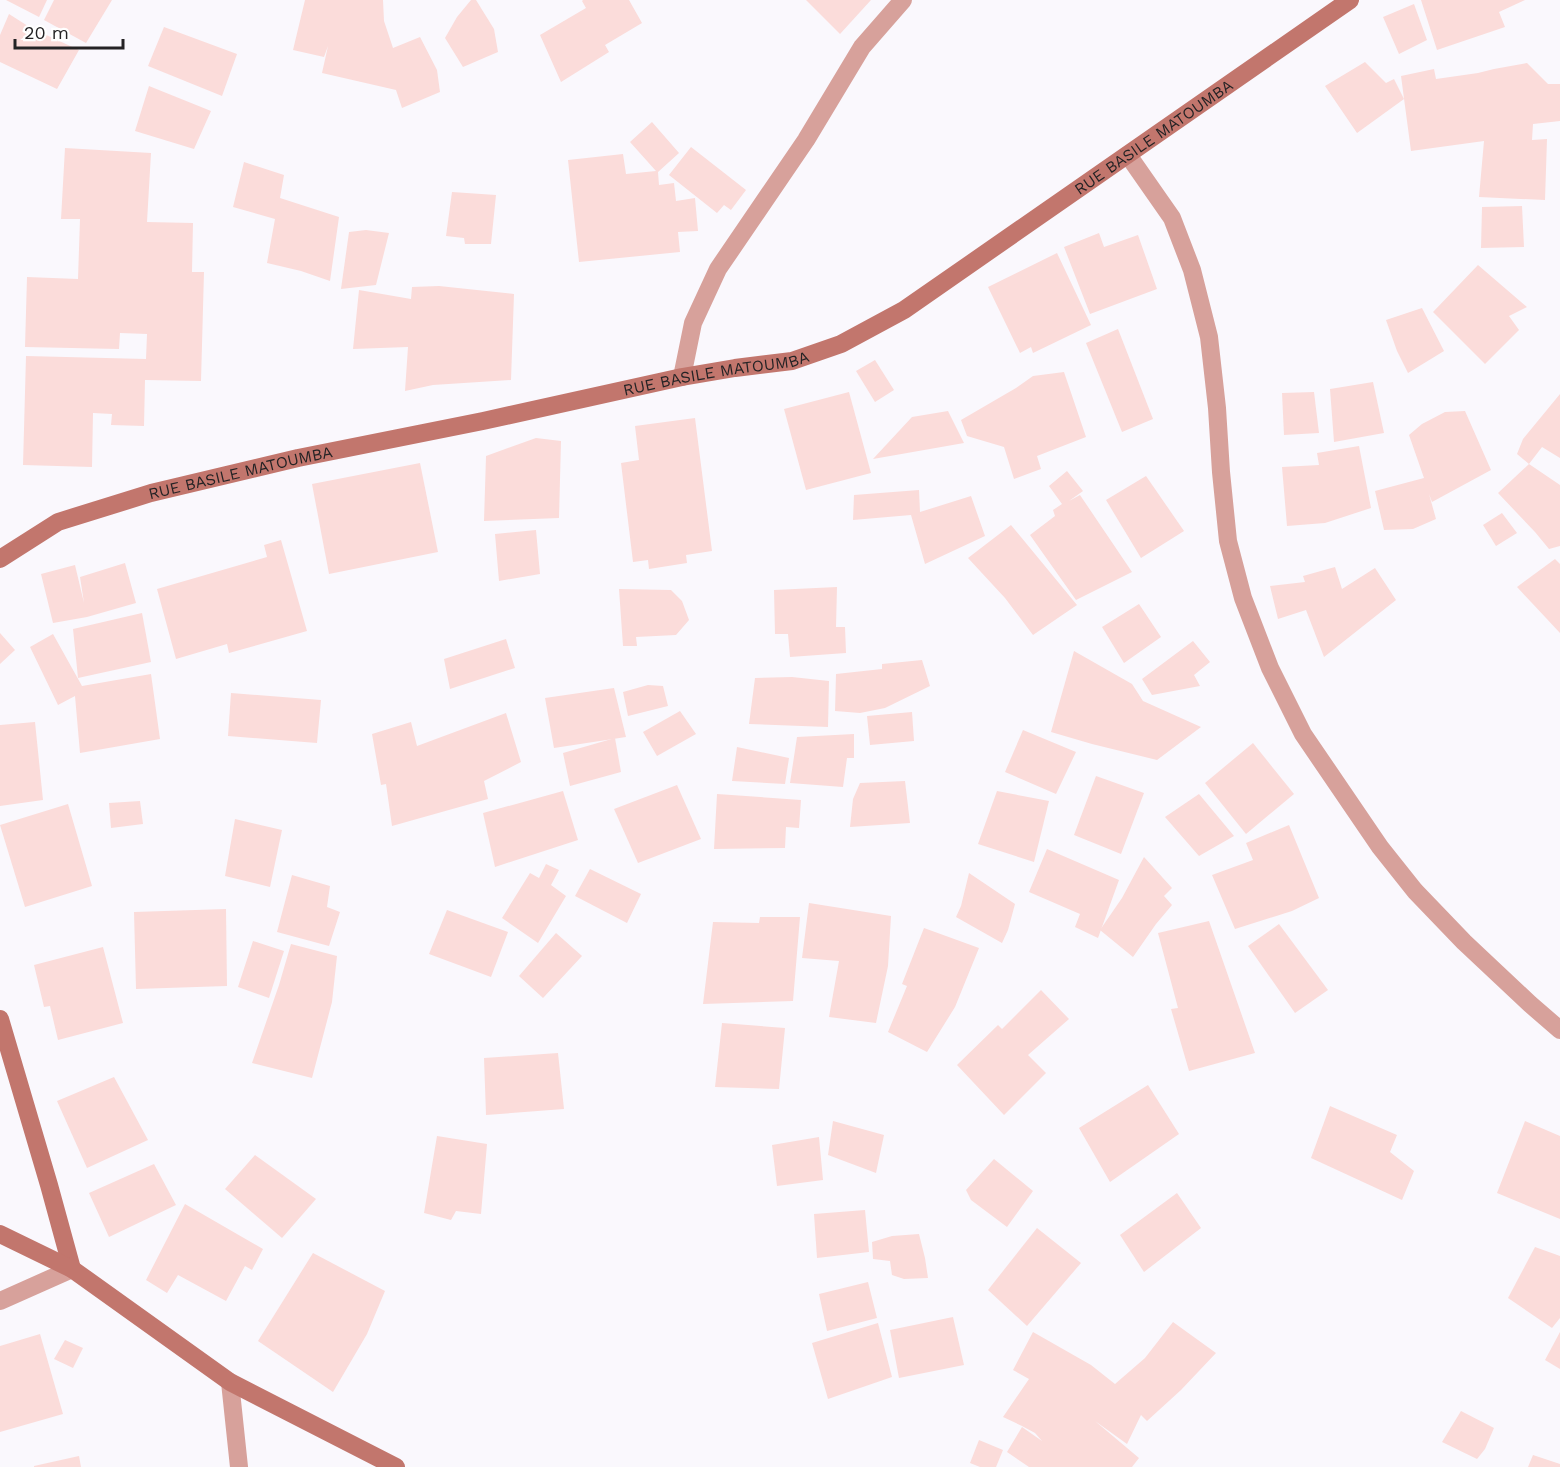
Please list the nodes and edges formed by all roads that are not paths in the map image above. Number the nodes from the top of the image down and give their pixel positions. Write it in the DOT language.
graph roads {
  1 [pos="903,0"];
  2 [pos="1350,0"];
  3 [pos="1128,155"];
  4 [pos="682,377"];
  5 [pos="0,559"];
  6 [pos="0,1019"];
  7 [pos="1560,1030"];
  8 [pos="0,1234"];
  9 [pos="72,1269"];
  10 [pos="0,1301"];
  11 [pos="230,1382"];
  12 [pos="238,1467"];
  13 [pos="396,1467"];
  1 -- 4 [label="street"];
  2 -- 3 [label="street, RUE BASILE MATOUMBA"];
  3 -- 4 [label="street, RUE BASILE MATOUMBA"];
  3 -- 7 [label="street"];
  4 -- 5 [label="street, RUE BASILE MATOUMBA"];
  6 -- 9 [label="street"];
  8 -- 9 [label="street"];
  9 -- 10 [label="street"];
  9 -- 11 [label="street"];
  11 -- 12 [label="street"];
  11 -- 13 [label="street"];
}
